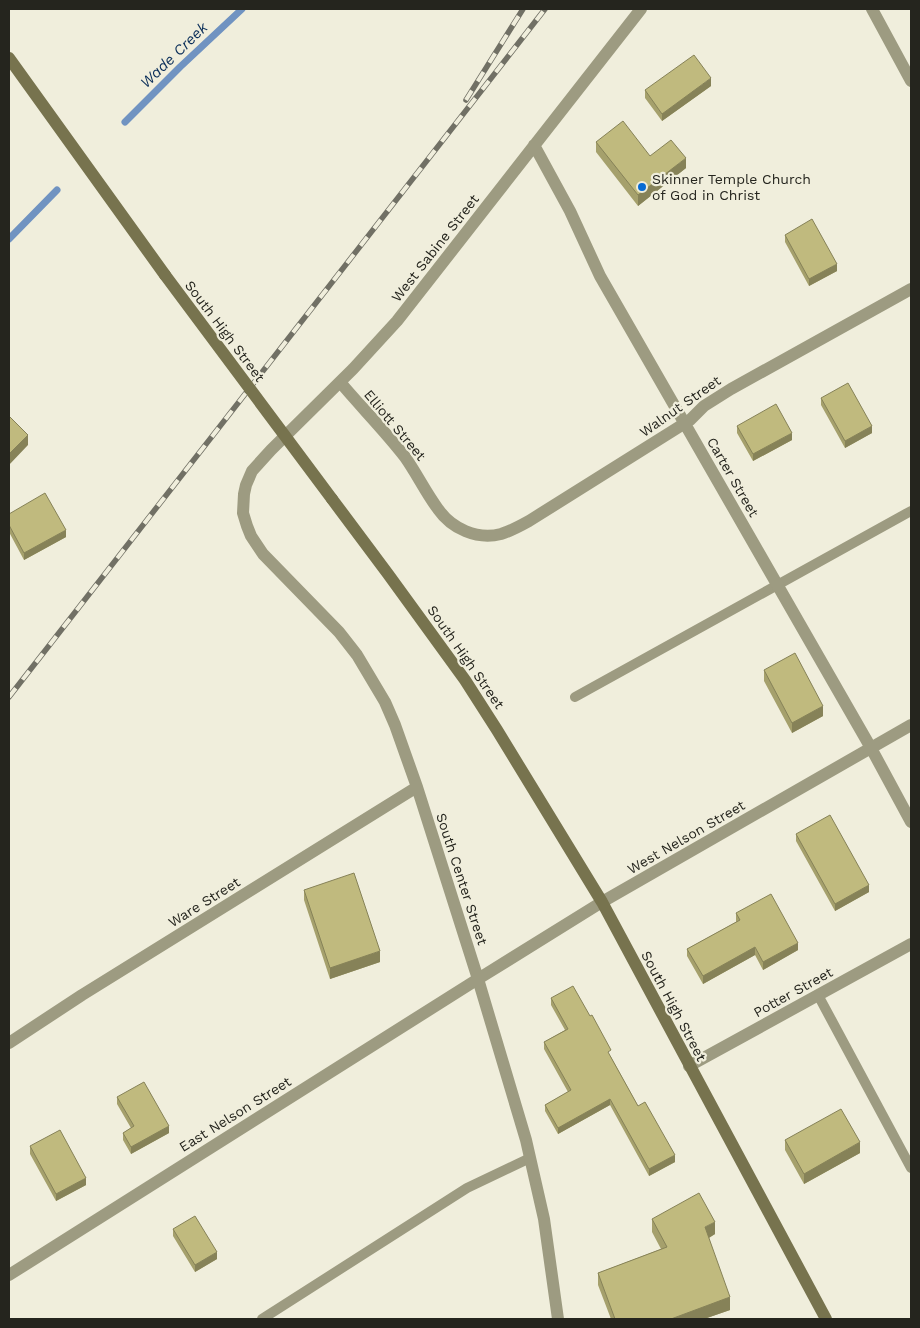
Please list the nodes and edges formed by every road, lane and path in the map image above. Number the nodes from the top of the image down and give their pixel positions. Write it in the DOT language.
graph roads {
  1 [pos="640,9"];
  2 [pos="872,9"];
  3 [pos="9,58"];
  4 [pos="911,81"];
  5 [pos="534,145"];
  6 [pos="911,289"];
  7 [pos="340,382"];
  8 [pos="685,424"];
  9 [pos="244,494"];
  10 [pos="911,511"];
  11 [pos="465,531"];
  12 [pos="777,585"];
  13 [pos="575,697"];
  14 [pos="911,725"];
  15 [pos="871,748"];
  16 [pos="417,788"];
  17 [pos="911,822"];
  18 [pos="602,902"];
  19 [pos="911,944"];
  20 [pos="478,979"];
  21 [pos="818,995"];
  22 [pos="9,1043"];
  23 [pos="690,1066"];
  24 [pos="530,1158"];
  25 [pos="911,1168"];
  26 [pos="9,1276"];
  27 [pos="262,1319"];
  28 [pos="558,1319"];
  29 [pos="826,1319"];
  1 -- 5 [label="street, West Sabine Street"];
  2 -- 4 [label="street"];
  3 -- 18 [label="main road, South High Street, bridge"];
  5 -- 7 [label="street, West Sabine Street"];
  5 -- 8 [label="street, Carter Street"];
  6 -- 8 [label="street, Walnut Street"];
  7 -- 9 [label="street, West Sabine Street"];
  7 -- 11 [label="street, Elliott Street"];
  8 -- 11 [label="street, Walnut Street"];
  8 -- 12 [label="street, Carter Street"];
  9 -- 16 [label="street, South Center Street"];
  10 -- 12 [label="lane"];
  12 -- 13 [label="lane"];
  12 -- 15 [label="street, Carter Street"];
  14 -- 15 [label="street, West Nelson Street"];
  15 -- 17 [label="street, Carter Street"];
  15 -- 18 [label="street, West Nelson Street"];
  16 -- 20 [label="street, South Center Street"];
  16 -- 22 [label="street, Ware Street"];
  18 -- 20 [label="street, West Nelson Street"];
  18 -- 23 [label="main road, South High Street"];
  19 -- 21 [label="street, Potter Street"];
  20 -- 24 [label="street, South Center Street"];
  20 -- 26 [label="street, East Nelson Street"];
  21 -- 23 [label="street, Potter Street"];
  21 -- 25 [label="lane"];
  23 -- 29 [label="main road, South High Street"];
  24 -- 27 [label="lane"];
  24 -- 28 [label="street, South Center Street"];
}
